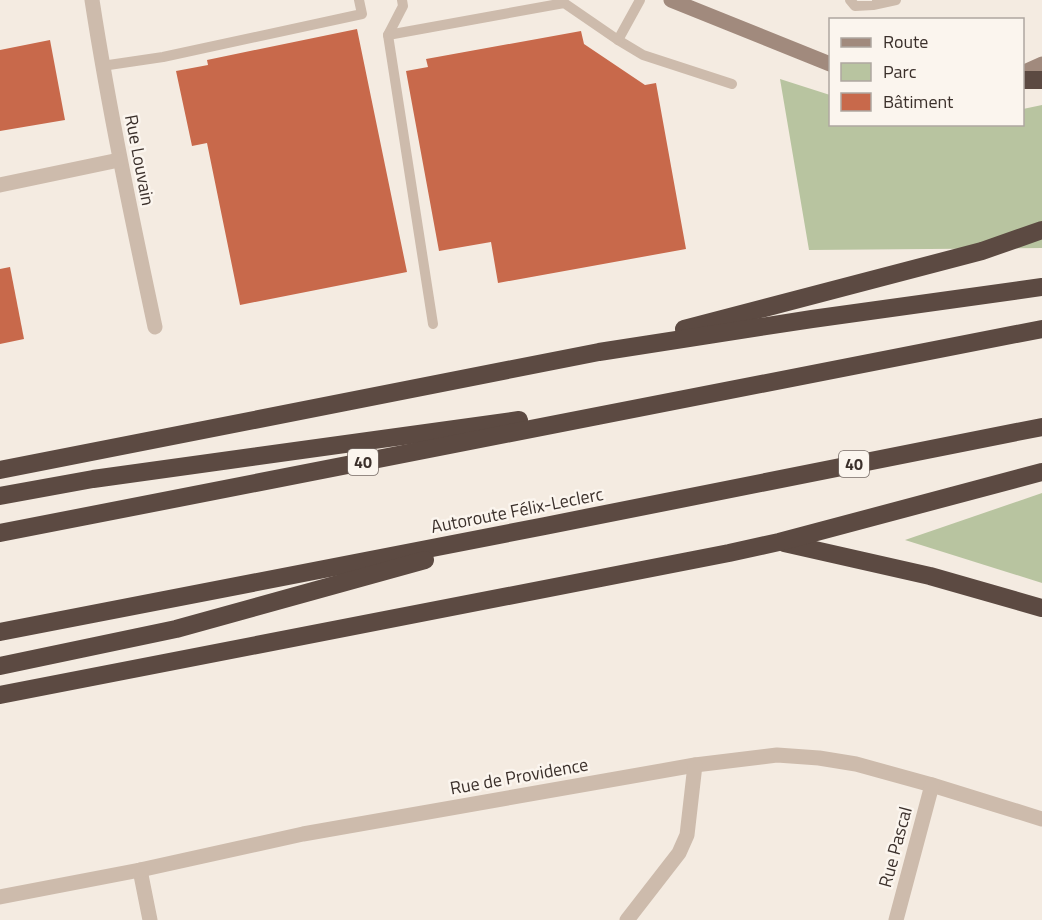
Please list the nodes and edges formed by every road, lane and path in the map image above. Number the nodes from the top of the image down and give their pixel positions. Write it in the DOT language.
graph roads {
  1 [pos="92,0"];
  2 [pos="359,0"];
  3 [pos="402,0"];
  4 [pos="640,0"];
  5 [pos="671,0"];
  6 [pos="850,0"];
  7 [pos="896,0"];
  8 [pos="388,35"];
  9 [pos="618,40"];
  10 [pos="829,63"];
  11 [pos="1042,64"];
  12 [pos="102,66"];
  13 [pos="1024,73"];
  14 [pos="1024,80"];
  15 [pos="1042,80"];
  16 [pos="732,84"];
  17 [pos="119,160"];
  18 [pos="0,185"];
  19 [pos="1042,230"];
  20 [pos="1042,287"];
  21 [pos="433,324"];
  22 [pos="155,327"];
  23 [pos="1042,329"];
  24 [pos="598,352"];
  25 [pos="726,391"];
  26 [pos="1042,427"];
  27 [pos="0,470"];
  28 [pos="1042,472"];
  29 [pos="0,496"];
  30 [pos="545,526"];
  31 [pos="0,533"];
  32 [pos="779,542"];
  33 [pos="1042,608"];
  34 [pos="0,632"];
  35 [pos="0,666"];
  36 [pos="0,695"];
  37 [pos="695,765"];
  38 [pos="932,784"];
  39 [pos="1042,819"];
  40 [pos="140,870"];
  41 [pos="0,897"];
  42 [pos="150,920"];
  43 [pos="627,920"];
  44 [pos="896,920"];
  1 -- 12 [label="street, Rue Louvain"];
  2 -- 12 [label="lane"];
  3 -- 8 [label="lane"];
  4 -- 9 [label="lane"];
  5 -- 10 [label="street"];
  6 -- 7 [label="lane"];
  8 -- 9 [label="lane"];
  8 -- 21 [label="lane"];
  9 -- 16 [label="lane"];
  11 -- 13 [label="street"];
  12 -- 17 [label="street, Rue Louvain"];
  14 -- 15 [label="highway"];
  17 -- 18 [label="street"];
  17 -- 22 [label="street, Rue Louvain"];
  19 -- 24 [label="highway"];
  20 -- 24 [label="highway"];
  23 -- 25 [label="highway, 40"];
  24 -- 27 [label="highway"];
  25 -- 29 [label="highway"];
  25 -- 31 [label="highway, 40"];
  26 -- 30 [label="highway, Autoroute Félix-Leclerc / 40"];
  28 -- 32 [label="highway"];
  30 -- 34 [label="highway, Autoroute Félix-Leclerc / 40"];
  30 -- 35 [label="highway"];
  32 -- 33 [label="highway"];
  32 -- 36 [label="highway"];
  37 -- 38 [label="street, Rue de Providence"];
  37 -- 40 [label="street, Rue de Providence"];
  37 -- 43 [label="street"];
  38 -- 39 [label="street, Rue de Providence"];
  38 -- 44 [label="street, Rue Pascal"];
  40 -- 41 [label="street, Rue de Providence"];
  40 -- 42 [label="street"];
}
